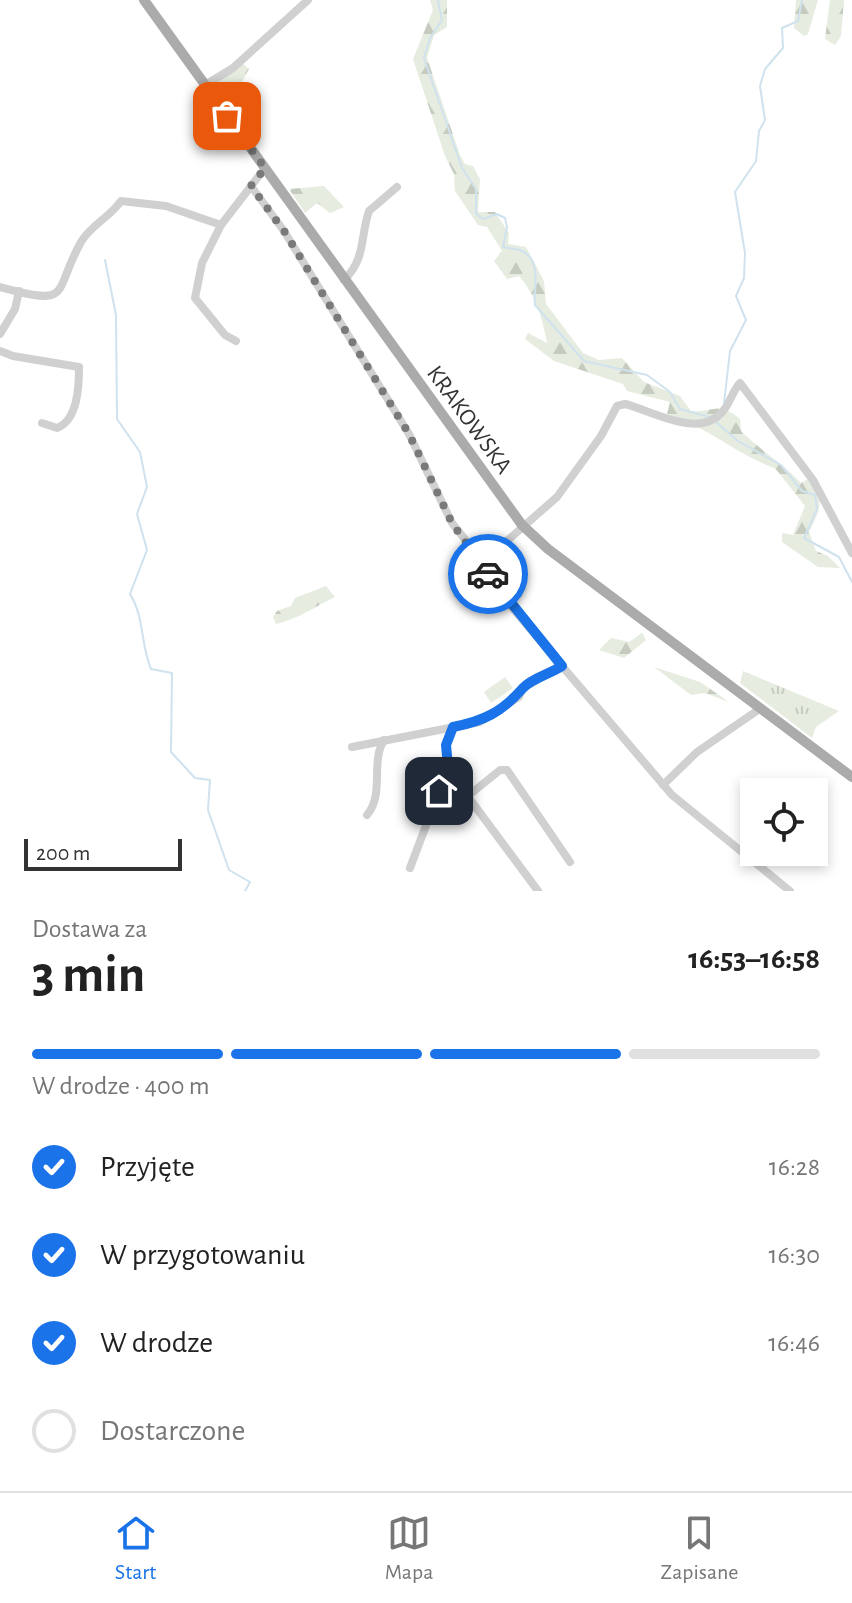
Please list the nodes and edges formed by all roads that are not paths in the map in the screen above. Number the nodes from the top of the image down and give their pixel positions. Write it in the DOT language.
graph roads {
  1 [pos="144,0"];
  2 [pos="308,0"];
  3 [pos="205,85"];
  4 [pos="265,168"];
  5 [pos="251,186"];
  6 [pos="397,187"];
  7 [pos="221,225"];
  8 [pos="344,280"];
  9 [pos="0,287"];
  10 [pos="19,291"];
  11 [pos="0,334"];
  12 [pos="236,341"];
  13 [pos="0,351"];
  14 [pos="42,423"];
  15 [pos="522,525"];
  16 [pos="852,553"];
  17 [pos="483,562"];
  18 [pos="562,666"];
  19 [pos="761,708"];
  20 [pos="453,727"];
  21 [pos="384,740"];
  22 [pos="352,747"];
  23 [pos="448,766"];
  24 [pos="852,777"];
  25 [pos="663,785"];
  26 [pos="468,796"];
  27 [pos="367,815"];
  28 [pos="570,862"];
  29 [pos="410,868"];
  30 [pos="538,891"];
  31 [pos="790,891"];
  1 -- 3 [label="main road, KRAKOWSKA"];
  2 -- 3 [label="street"];
  3 -- 4 [label="main road, KRAKOWSKA"];
  4 -- 5 [label="street"];
  4 -- 8 [label="main road, KRAKOWSKA"];
  5 -- 7 [label="street"];
  5 -- 17 [label="street"];
  6 -- 8 [label="street"];
  7 -- 10 [label="street"];
  7 -- 12 [label="street"];
  8 -- 15 [label="main road, KRAKOWSKA"];
  9 -- 10 [label="street"];
  10 -- 11 [label="street"];
  13 -- 14 [label="street"];
  15 -- 16 [label="street"];
  15 -- 17 [label="street"];
  15 -- 19 [label="main road, KRAKOWSKA"];
  17 -- 18 [label="street"];
  18 -- 20 [label="street"];
  18 -- 25 [label="street"];
  19 -- 24 [label="main road, KRAKOWSKA"];
  19 -- 25 [label="street"];
  20 -- 21 [label="street"];
  20 -- 23 [label="street"];
  21 -- 22 [label="street"];
  21 -- 27 [label="street"];
  23 -- 26 [label="street"];
  23 -- 29 [label="street"];
  25 -- 31 [label="street"];
  26 -- 28 [label="street"];
  26 -- 30 [label="street"];
}
